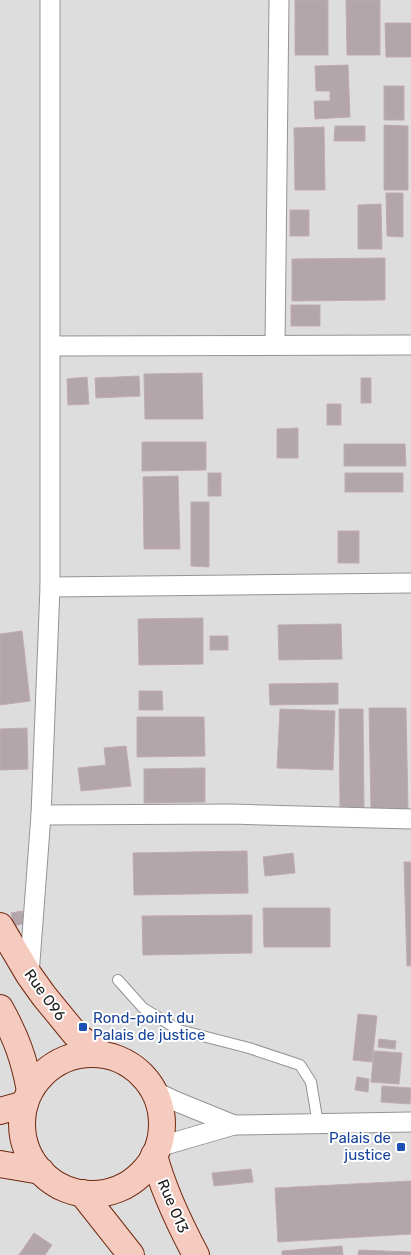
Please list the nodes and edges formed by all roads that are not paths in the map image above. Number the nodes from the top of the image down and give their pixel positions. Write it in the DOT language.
graph roads {
  1 [pos="50,0"];
  2 [pos="279,0"];
  3 [pos="275,345"];
  4 [pos="411,345"];
  5 [pos="51,346"];
  6 [pos="411,583"];
  7 [pos="50,586"];
  8 [pos="42,815"];
  9 [pos="411,819"];
  10 [pos="0,926"];
  11 [pos="29,975"];
  12 [pos="118,980"];
  13 [pos="0,1008"];
  14 [pos="102,1054"];
  15 [pos="154,1091"];
  16 [pos="27,1097"];
  17 [pos="0,1111"];
  18 [pos="411,1122"];
  19 [pos="318,1124"];
  20 [pos="234,1125"];
  21 [pos="156,1151"];
  22 [pos="0,1164"];
  23 [pos="41,1171"];
  24 [pos="82,1193"];
  25 [pos="131,1255"];
  26 [pos="196,1255"];
  1 -- 5 [label="street"];
  2 -- 3 [label="street"];
  3 -- 4 [label="street"];
  3 -- 5 [label="street"];
  5 -- 7 [label="street"];
  6 -- 7 [label="street"];
  7 -- 8 [label="street"];
  8 -- 9 [label="street"];
  8 -- 11 [label="street"];
  10 -- 11 [label="main road, Rue O96"];
  11 -- 14 [label="main road, Rue O96"];
  12 -- 19 [label="lane"];
  13 -- 16 [label="main road"];
  14 -- 15 [label="main road"];
  14 -- 16 [label="main road"];
  15 -- 20 [label="street"];
  15 -- 21 [label="main road"];
  16 -- 17 [label="main road"];
  16 -- 23 [label="main road"];
  18 -- 19 [label="street"];
  19 -- 20 [label="street"];
  20 -- 21 [label="street"];
  21 -- 24 [label="main road"];
  21 -- 26 [label="main road, Rue O13"];
  22 -- 23 [label="main road"];
  23 -- 24 [label="main road"];
  24 -- 25 [label="main road"];
}
